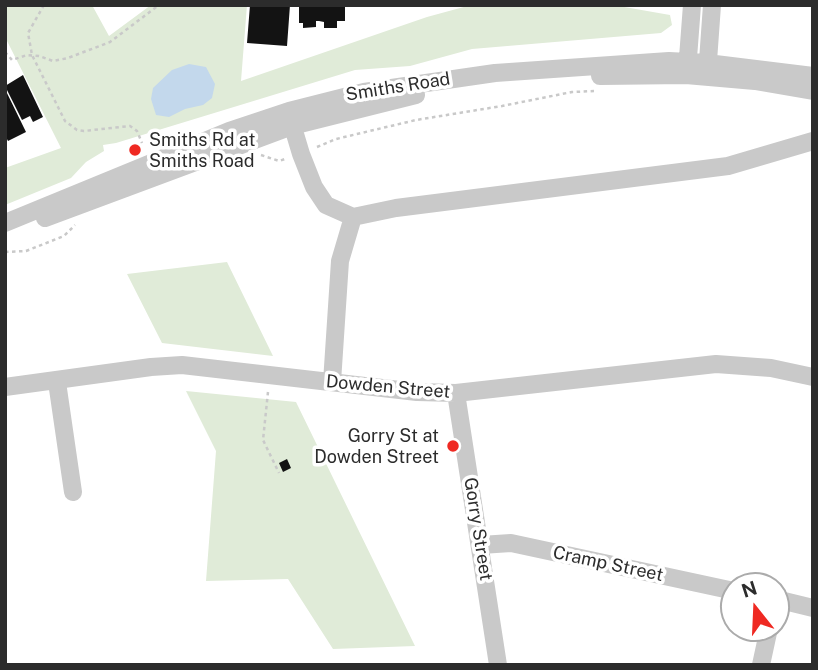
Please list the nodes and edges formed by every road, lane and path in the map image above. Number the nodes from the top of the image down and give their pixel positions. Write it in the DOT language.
graph roads {
  1 [pos="44,5"];
  2 [pos="159,5"];
  3 [pos="692,5"];
  4 [pos="712,5"];
  5 [pos="5,52"];
  6 [pos="32,55"];
  7 [pos="687,68"];
  8 [pos="707,70"];
  9 [pos="813,76"];
  10 [pos="595,91"];
  11 [pos="813,91"];
  12 [pos="290,118"];
  13 [pos="813,141"];
  14 [pos="142,143"];
  15 [pos="317,148"];
  16 [pos="353,216"];
  17 [pos="5,223"];
  18 [pos="5,233"];
  19 [pos="270,375"];
  20 [pos="813,377"];
  21 [pos="57,382"];
  22 [pos="331,382"];
  23 [pos="5,387"];
  24 [pos="456,393"];
  25 [pos="279,473"];
  26 [pos="73,492"];
  27 [pos="481,545"];
  28 [pos="720,587"];
  29 [pos="790,602"];
  30 [pos="813,608"];
  31 [pos="766,642"];
  32 [pos="498,665"];
  33 [pos="761,665"];
  1 -- 6 [label="path"];
  2 -- 6 [label="path"];
  3 -- 7 [label="street"];
  4 -- 8 [label="street"];
  5 -- 6 [label="path"];
  6 -- 14 [label="path"];
  7 -- 8 [label="street, Smiths Road"];
  7 -- 12 [label="street, Smiths Road"];
  8 -- 9 [label="street, Smiths Road"];
  8 -- 11 [label="street, Smiths Road"];
  10 -- 15 [label="path"];
  12 -- 16 [label="street"];
  12 -- 17 [label="street, Smiths Road"];
  12 -- 18 [label="street, Smiths Road"];
  13 -- 16 [label="street"];
  16 -- 22 [label="street"];
  19 -- 21 [label="street, Dowden Street"];
  19 -- 22 [label="street, Dowden Street"];
  19 -- 25 [label="path"];
  20 -- 24 [label="street, Dowden Street"];
  21 -- 23 [label="street, Dowden Street"];
  21 -- 26 [label="street"];
  22 -- 24 [label="street, Dowden Street"];
  24 -- 27 [label="street, Gorry Street"];
  27 -- 28 [label="street, Cramp Street"];
  27 -- 32 [label="street, Gorry Street"];
  29 -- 30 [label="street"];
  31 -- 33 [label="street"];
}
